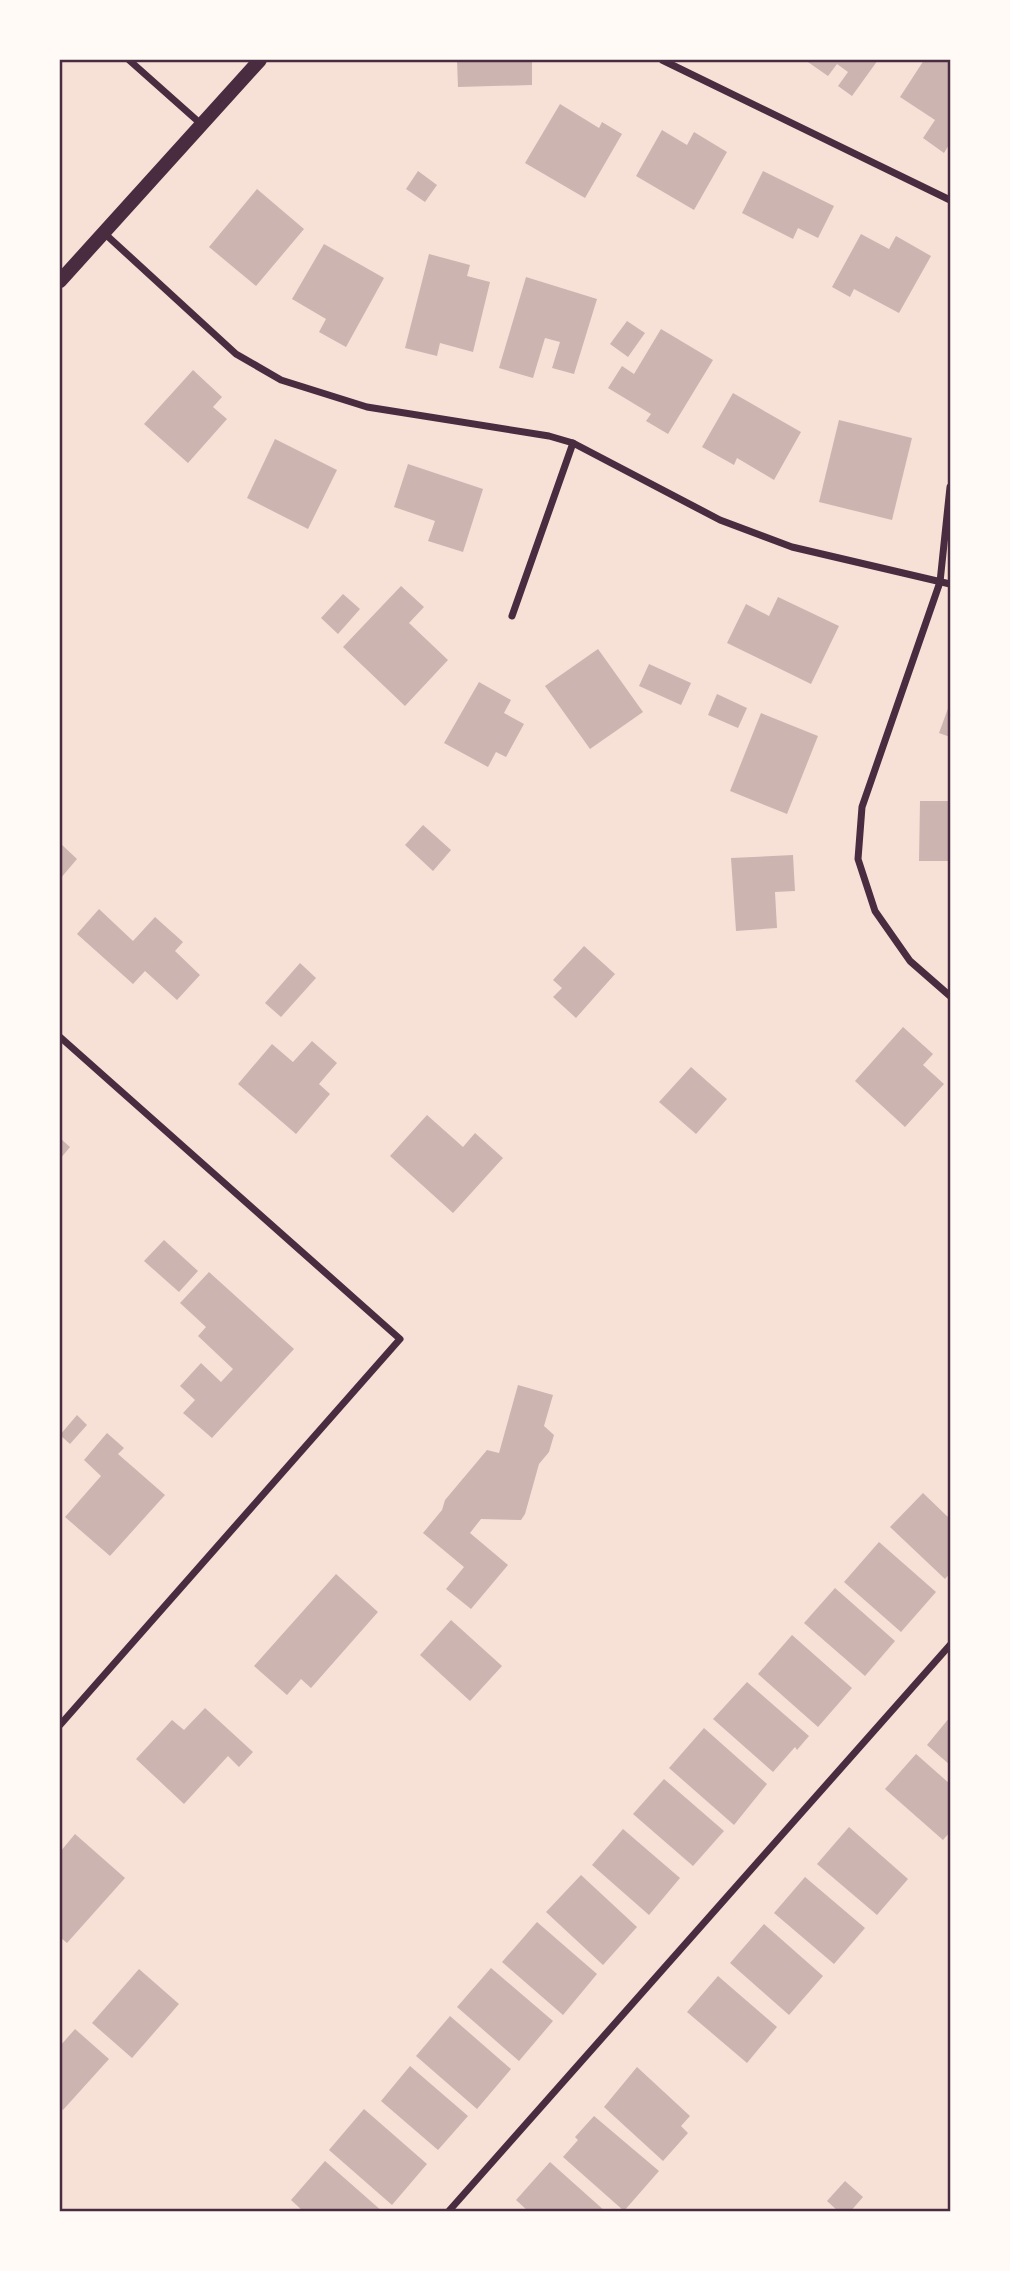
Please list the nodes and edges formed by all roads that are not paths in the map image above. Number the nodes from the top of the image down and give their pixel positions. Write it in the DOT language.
graph roads {
  1 [pos="129,60"];
  2 [pos="260,60"];
  3 [pos="662,60"];
  4 [pos="201,124"];
  5 [pos="950,200"];
  6 [pos="103,232"];
  7 [pos="60,281"];
  8 [pos="573,443"];
  9 [pos="950,487"];
  10 [pos="940,582"];
  11 [pos="950,584"];
  12 [pos="512,616"];
  13 [pos="950,996"];
  14 [pos="60,1037"];
  15 [pos="950,1645"];
  16 [pos="60,1725"];
  17 [pos="448,2211"];
  1 -- 4 [label="street"];
  2 -- 4 [label="main road"];
  3 -- 5 [label="street"];
  4 -- 6 [label="main road"];
  6 -- 7 [label="main road"];
  6 -- 8 [label="street"];
  8 -- 10 [label="street"];
  8 -- 12 [label="street"];
  9 -- 10 [label="street"];
  10 -- 11 [label="street"];
  10 -- 13 [label="street"];
  14 -- 16 [label="street"];
  15 -- 17 [label="street"];
}
